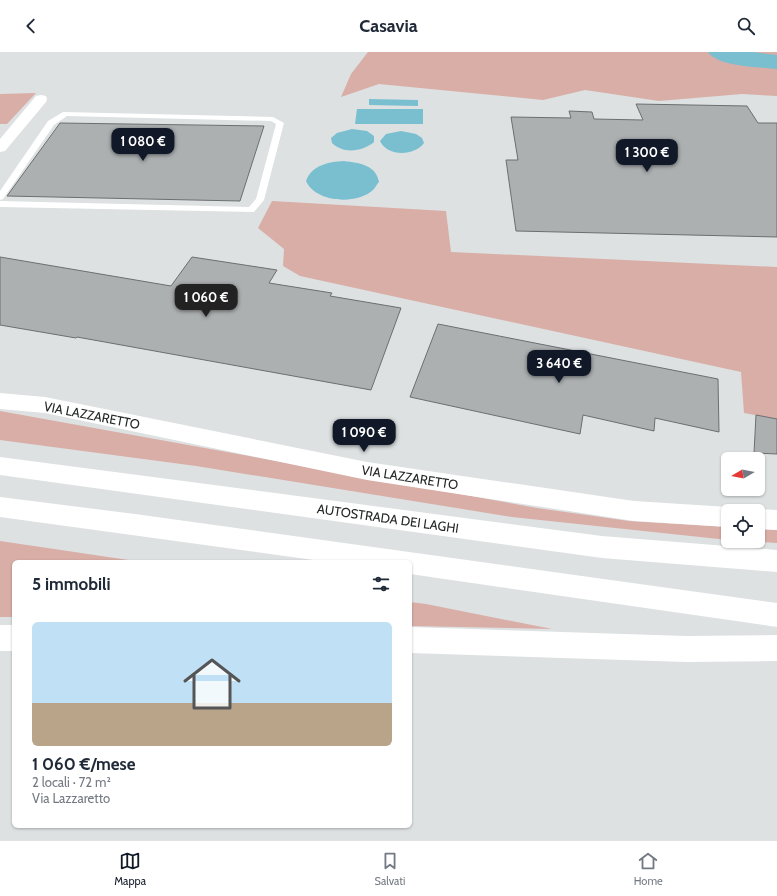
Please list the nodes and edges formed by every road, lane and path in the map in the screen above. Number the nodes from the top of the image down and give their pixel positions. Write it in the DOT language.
graph roads {
  1 [pos="41,99"];
  2 [pos="0,148"];
  3 [pos="0,198"];
  4 [pos="0,204"];
  5 [pos="0,401"];
  6 [pos="0,466"];
  7 [pos="0,507"];
  8 [pos="721,517"];
  9 [pos="765,519"];
  10 [pos="777,520"];
  11 [pos="392,560"];
  12 [pos="777,561"];
  13 [pos="412,562"];
  14 [pos="777,615"];
  15 [pos="0,638"];
  16 [pos="12,638"];
  17 [pos="412,640"];
  18 [pos="777,648"];
  1 -- 2 [label="main road"];
  3 -- 4 [label="lane"];
  5 -- 8 [label="main road, VIA LAZZARETTO"];
  6 -- 12 [label="main road, AUTOSTRADA DEI LAGHI"];
  7 -- 11 [label="main road"];
  9 -- 10 [label="main road"];
  13 -- 14 [label="main road"];
  15 -- 16 [label="main road"];
  17 -- 18 [label="main road"];
}
